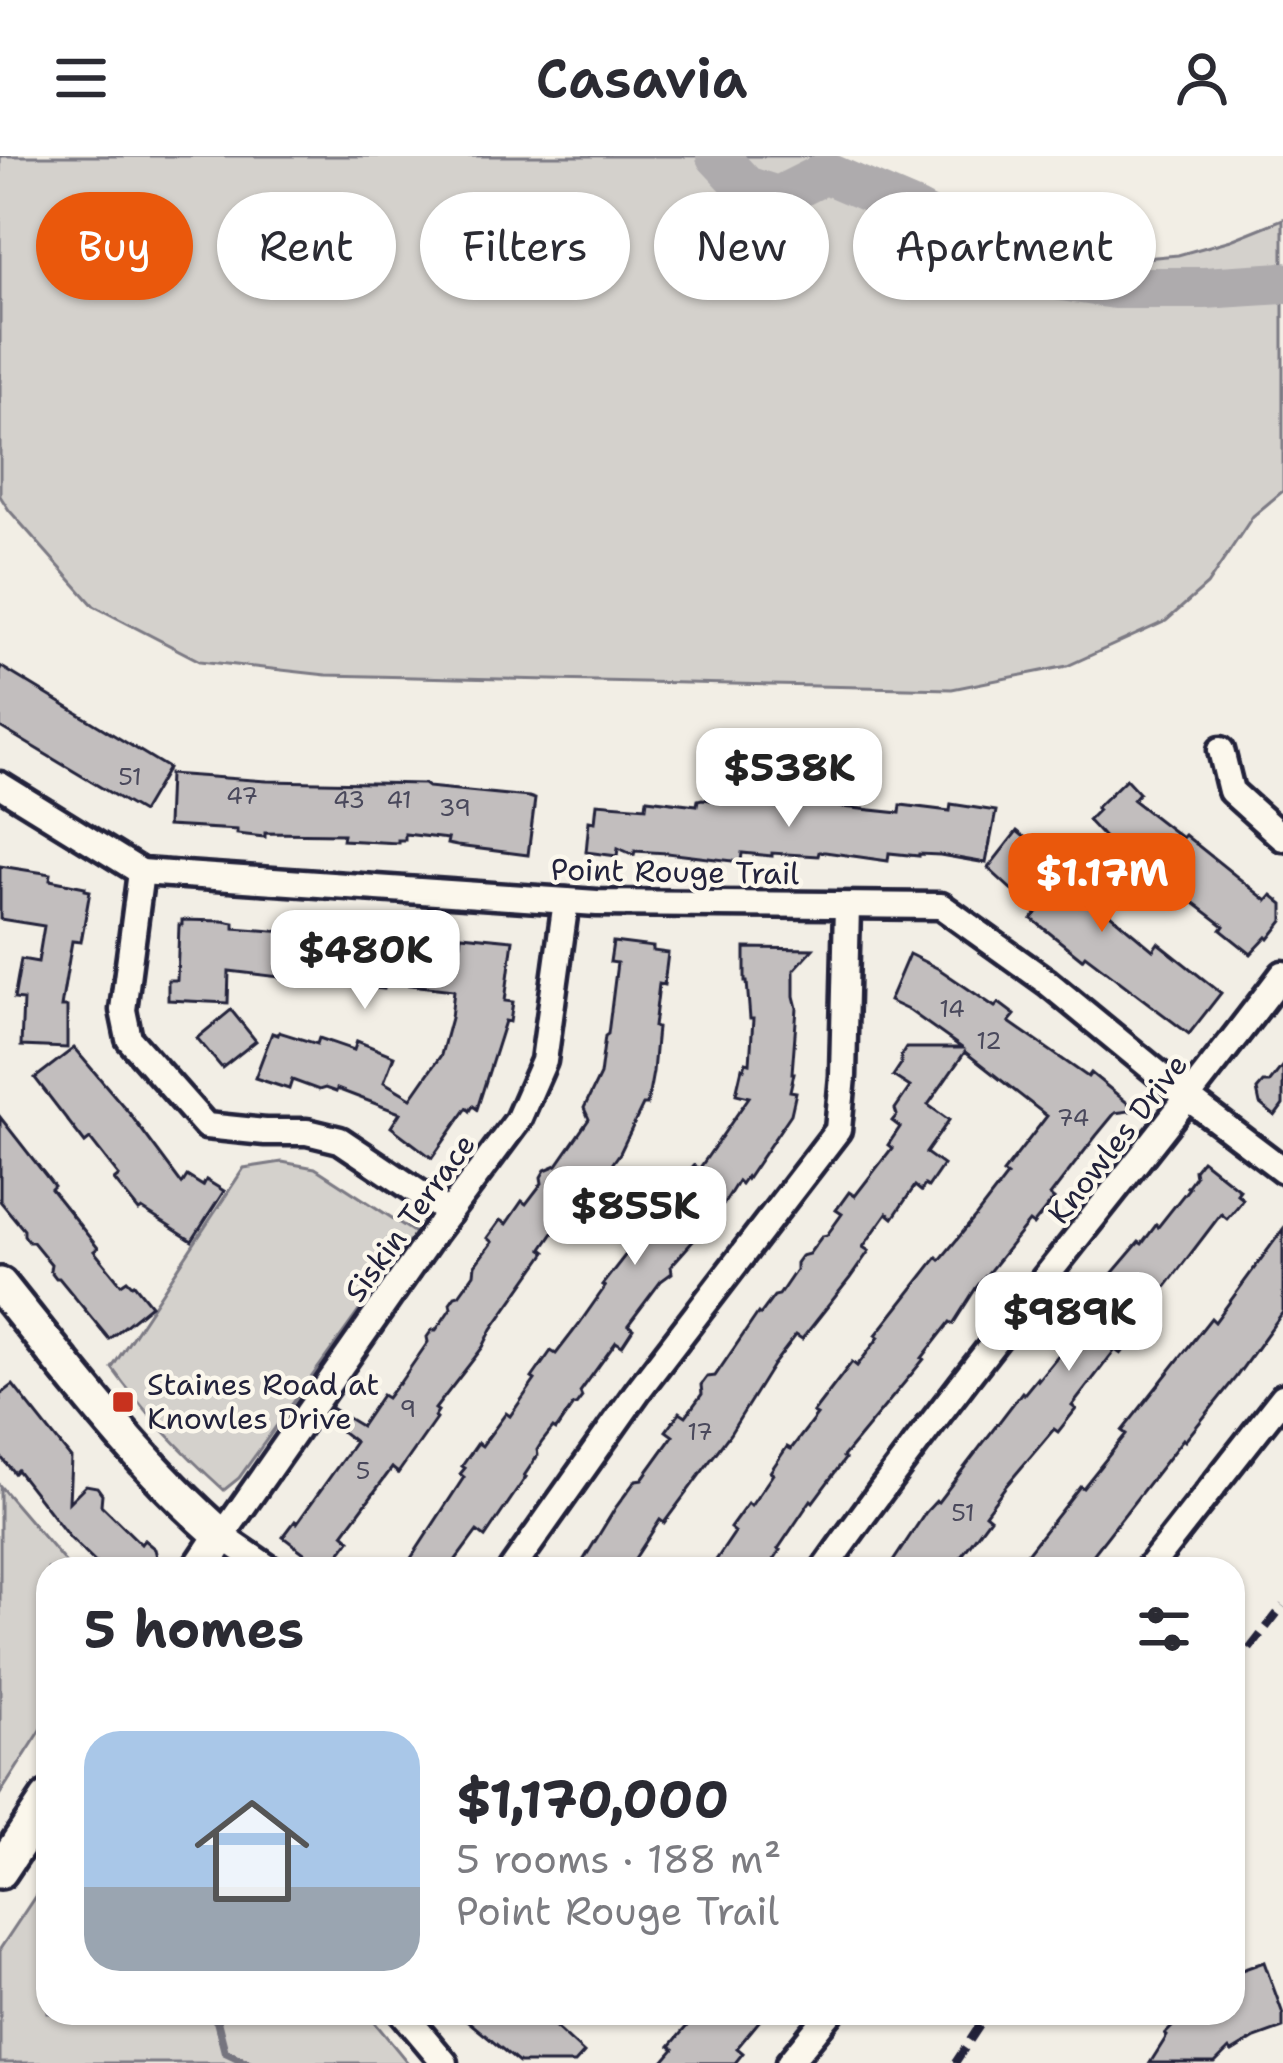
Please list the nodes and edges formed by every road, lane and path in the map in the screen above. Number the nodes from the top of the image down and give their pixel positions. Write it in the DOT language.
graph roads {
  1 [pos="1222,750"];
  2 [pos="0,785"];
  3 [pos="1283,838"];
  4 [pos="141,872"];
  5 [pos="566,901"];
  6 [pos="847,906"];
  7 [pos="1283,974"];
  8 [pos="1188,1098"];
  9 [pos="1283,1170"];
  10 [pos="449,1213"];
  11 [pos="0,1285"];
  12 [pos="1283,1397"];
  13 [pos="222,1536"];
  14 [pos="208,1557"];
  15 [pos="253,1557"];
  16 [pos="520,1557"];
  17 [pos="833,1557"];
  18 [pos="1157,1557"];
  19 [pos="36,1817"];
  20 [pos="0,1870"];
  21 [pos="413,2025"];
  22 [pos="820,2025"];
  23 [pos="445,2063"];
  24 [pos="789,2063"];
  1 -- 3 [label="street"];
  2 -- 4 [label="street, Point Rouge Trail"];
  4 -- 5 [label="street, Point Rouge Trail"];
  4 -- 10 [label="street"];
  5 -- 6 [label="street, Point Rouge Trail"];
  5 -- 10 [label="street, Siskin Terrace"];
  6 -- 8 [label="street, Point Rouge Trail"];
  6 -- 16 [label="street"];
  7 -- 8 [label="street, Knowles Drive"];
  8 -- 9 [label="street, Point Rouge Trail"];
  8 -- 17 [label="street, Knowles Drive"];
  10 -- 13 [label="street, Siskin Terrace"];
  11 -- 13 [label="street"];
  12 -- 18 [label="street"];
  13 -- 14 [label="street"];
  13 -- 15 [label="street"];
  19 -- 20 [label="street"];
  21 -- 23 [label="street"];
  22 -- 24 [label="street"];
}
